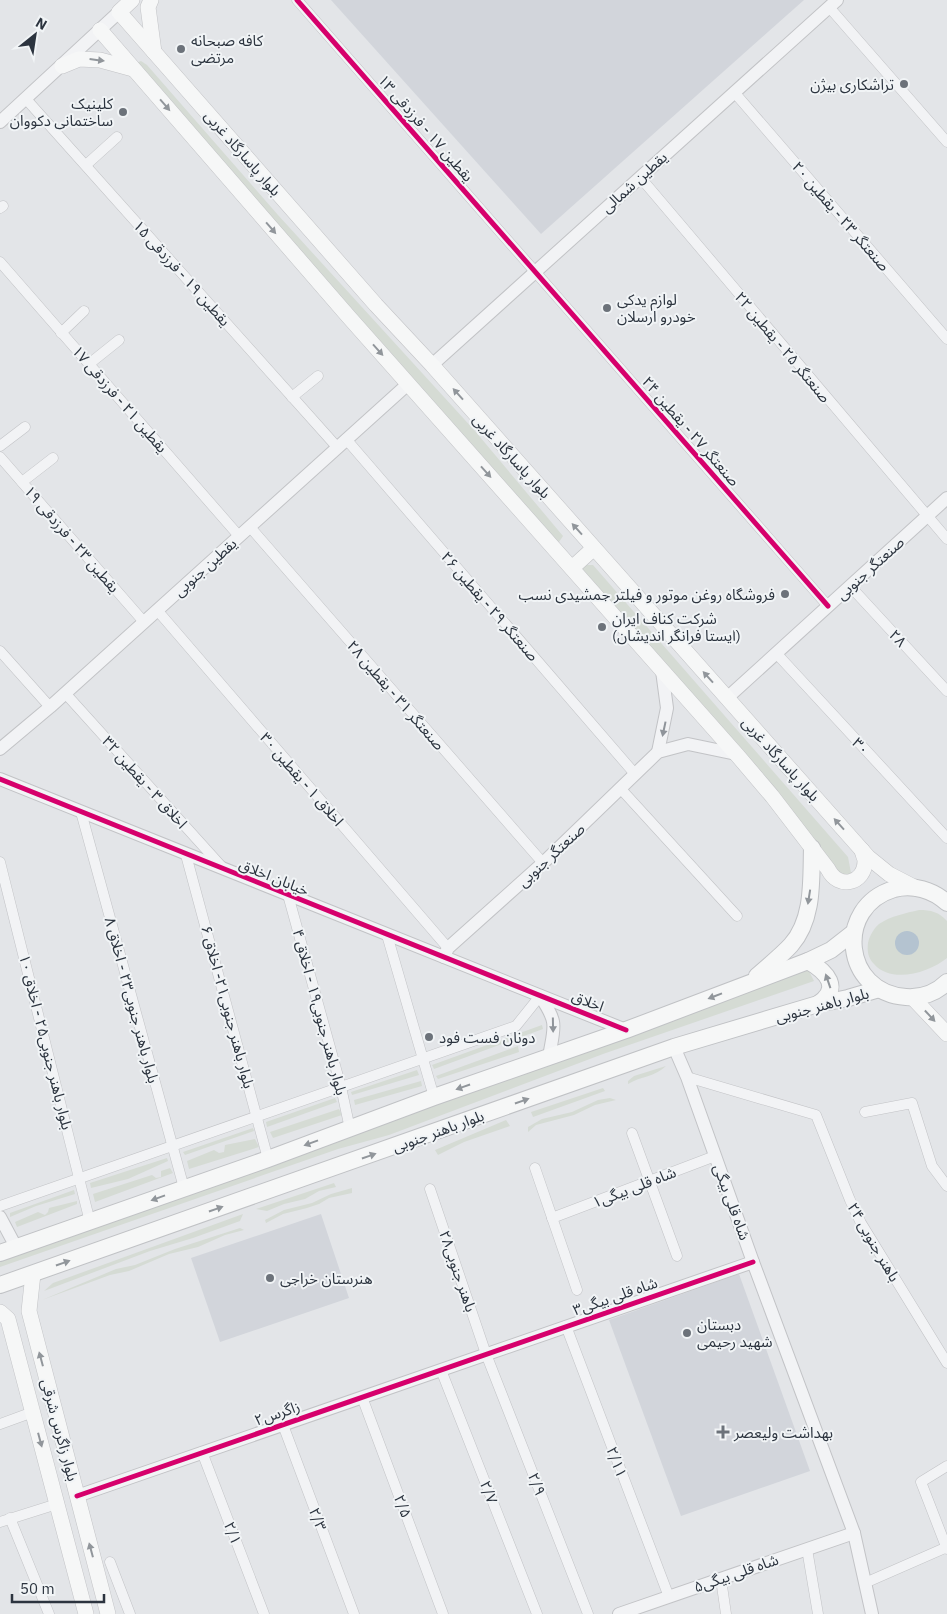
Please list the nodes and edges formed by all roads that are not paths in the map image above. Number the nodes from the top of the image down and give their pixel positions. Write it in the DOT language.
graph roads {
  1 [pos="132,0"];
  2 [pos="151,0"];
  3 [pos="297,0"];
  4 [pos="833,4"];
  5 [pos="118,12"];
  6 [pos="100,30"];
  7 [pos="153,50"];
  8 [pos="62,66"];
  9 [pos="132,67"];
  10 [pos="734,92"];
  11 [pos="26,99"];
  12 [pos="0,122"];
  13 [pos="117,137"];
  14 [pos="947,142"];
  15 [pos="86,165"];
  16 [pos="640,177"];
  17 [pos="0,262"];
  18 [pos="536,272"];
  19 [pos="84,311"];
  20 [pos="61,333"];
  21 [pos="947,339"];
  22 [pos="119,340"];
  23 [pos="89,364"];
  24 [pos="432,365"];
  25 [pos="318,376"];
  26 [pos="408,384"];
  27 [pos="292,397"];
  28 [pos="25,427"];
  29 [pos="342,443"];
  30 [pos="0,446"];
  31 [pos="0,457"];
  32 [pos="53,458"];
  33 [pos="22,482"];
  34 [pos="947,498"];
  35 [pos="926,516"];
  36 [pos="250,527"];
  37 [pos="239,536"];
  38 [pos="947,539"];
  39 [pos="594,548"];
  40 [pos="572,568"];
  41 [pos="850,586"];
  42 [pos="828,606"];
  43 [pos="157,610"];
  44 [pos="144,622"];
  45 [pos="0,652"];
  46 [pos="776,653"];
  47 [pos="662,671"];
  48 [pos="947,691"];
  49 [pos="65,693"];
  50 [pos="727,698"];
  51 [pos="50,706"];
  52 [pos="0,749"];
  53 [pos="658,752"];
  54 [pos="736,754"];
  55 [pos="634,774"];
  56 [pos="0,779"];
  57 [pos="620,788"];
  58 [pos="81,812"];
  59 [pos="947,838"];
  60 [pos="812,848"];
  61 [pos="862,850"];
  62 [pos="186,855"];
  63 [pos="0,862"];
  64 [pos="543,864"];
  65 [pos="225,870"];
  66 [pos="916,888"];
  67 [pos="288,895"];
  68 [pos="945,900"];
  69 [pos="737,916"];
  70 [pos="854,932"];
  71 [pos="387,935"];
  72 [pos="446,953"];
  73 [pos="808,961"];
  74 [pos="947,982"];
  75 [pos="749,983"];
  76 [pos="879,989"];
  77 [pos="540,996"];
  78 [pos="913,998"];
  79 [pos="818,1004"];
  80 [pos="626,1030"];
  81 [pos="947,1034"];
  82 [pos="674,1047"];
  83 [pos="549,1057"];
  84 [pos="423,1058"];
  85 [pos="687,1077"];
  86 [pos="341,1086"];
  87 [pos="434,1098"];
  88 [pos="865,1112"];
  89 [pos="258,1116"];
  90 [pos="350,1129"];
  91 [pos="632,1133"];
  92 [pos="173,1145"];
  93 [pos="716,1156"];
  94 [pos="268,1159"];
  95 [pos="535,1168"];
  96 [pos="80,1178"];
  97 [pos="649,1181"];
  98 [pos="947,1186"];
  99 [pos="184,1188"];
  100 [pos="430,1188"];
  101 [pos="0,1206"];
  102 [pos="0,1217"];
  103 [pos="552,1218"];
  104 [pos="90,1222"];
  105 [pos="16,1247"];
  106 [pos="0,1253"];
  107 [pos="677,1256"];
  108 [pos="753,1262"];
  109 [pos="33,1274"];
  110 [pos="0,1285"];
  111 [pos="577,1290"];
  112 [pos="29,1311"];
  113 [pos="4,1315"];
  114 [pos="566,1326"];
  115 [pos="486,1354"];
  116 [pos="947,1363"];
  117 [pos="441,1370"];
  118 [pos="362,1397"];
  119 [pos="33,1412"];
  120 [pos="0,1424"];
  121 [pos="282,1425"];
  122 [pos="202,1452"];
  123 [pos="947,1466"];
  124 [pos="77,1496"];
  125 [pos="58,1504"];
  126 [pos="10,1518"];
  127 [pos="0,1522"];
  128 [pos="854,1533"];
  129 [pos="947,1548"];
  130 [pos="807,1549"];
  131 [pos="110,1562"];
  132 [pos="721,1579"];
  133 [pos="865,1583"];
  134 [pos="669,1597"];
  135 [pos="48,1614"];
  136 [pos="86,1614"];
  137 [pos="108,1614"];
  138 [pos="130,1614"];
  139 [pos="264,1614"];
  140 [pos="354,1614"];
  141 [pos="443,1614"];
  142 [pos="537,1614"];
  143 [pos="588,1614"];
  144 [pos="619,1614"];
  145 [pos="726,1614"];
  146 [pos="818,1614"];
  147 [pos="872,1614"];
  1 -- 5 [label="main road"];
  2 -- 7 [label="main road"];
  3 -- 18 [label="street, یقطین ۱۷ - فرزدقی ۱۳"];
  4 -- 10 [label="street, یقطین شمالی"];
  4 -- 14 [label="street"];
  5 -- 6 [label="street"];
  5 -- 7 [label="main road, بلوار پاسارگاد غربی"];
  6 -- 8 [label="street"];
  6 -- 9 [label="main road, بلوار پاسارگاد غربی"];
  7 -- 9 [label="main road"];
  7 -- 24 [label="main road, بلوار پاسارگاد غربی"];
  8 -- 9 [label="main road, one-way"];
  8 -- 11 [label="street"];
  9 -- 26 [label="main road, بلوار پاسارگاد غربی, one-way"];
  10 -- 16 [label="street, یقطین شمالی"];
  10 -- 21 [label="street, صنعتگر ۲۳ - یقطین ۲۰"];
  11 -- 12 [label="street"];
  11 -- 15 [label="street, یقطین ۱۹ - فرزدقی ۱۵"];
  13 -- 15 [label="street"];
  15 -- 27 [label="street, یقطین ۱۹ - فرزدقی ۱۵"];
  16 -- 18 [label="street, یقطین شمالی"];
  16 -- 35 [label="street, صنعتگر ۲۵ - یقطین ۲۲"];
  17 -- 20 [label="street, یقطین ۲۱ - فرزدقی ۱۷"];
  18 -- 24 [label="street, یقطین شمالی"];
  18 -- 42 [label="street, صنعتگر ۲۷ - یقطین ۲۴"];
  19 -- 20 [label="street"];
  20 -- 23 [label="street, یقطین ۲۱ - فرزدقی ۱۷"];
  22 -- 23 [label="street"];
  23 -- 37 [label="street, یقطین ۲۱ - فرزدقی ۱۷"];
  39 -- 24 [label="main road, بلوار پاسارگاد غربی, one-way"];
  25 -- 27 [label="street"];
  26 -- 29 [label="street, یقطین جنوبی"];
  26 -- 40 [label="main road, بلوار پاسارگاد غربی, one-way"];
  27 -- 29 [label="street, یقطین ۱۹ - فرزدقی ۱۵"];
  28 -- 30 [label="street"];
  29 -- 36 [label="street, یقطین جنوبی"];
  29 -- 55 [label="street, صنعتگر ۲۹ - یقطین ۲۶"];
  31 -- 33 [label="street, یقطین ۲۳ - فرزدقی ۱۹"];
  32 -- 33 [label="street"];
  33 -- 44 [label="street, یقطین ۲۳ - فرزدقی ۱۹"];
  34 -- 35 [label="street, صنعتگر جنوبی"];
  35 -- 38 [label="street, صنعتگر ۲۵ - یقطین ۲۲"];
  35 -- 41 [label="street, صنعتگر جنوبی"];
  36 -- 37 [label="street, یقطین جنوبی"];
  36 -- 64 [label="street, صنعتگر ۳۱ - یقطین ۲۸"];
  37 -- 43 [label="street, یقطین جنوبی"];
  39 -- 40 [label="main road"];
  50 -- 39 [label="main road, بلوار پاسارگاد غربی, one-way"];
  40 -- 47 [label="main road, بلوار پاسارگاد غربی"];
  41 -- 42 [label="street, صنعتگر جنوبی"];
  41 -- 48 [label="street, ۲۸"];
  42 -- 46 [label="street, صنعتگر جنوبی"];
  43 -- 44 [label="street, یقطین جنوبی"];
  43 -- 72 [label="street, اخلاق ۱ - یقطین ۳۰"];
  44 -- 49 [label="street, یقطین جنوبی"];
  45 -- 51 [label="street"];
  46 -- 50 [label="street, صنعتگر جنوبی"];
  46 -- 59 [label="street, ۳۰"];
  47 -- 53 [label="street, one-way"];
  47 -- 54 [label="main road, بلوار پاسارگاد غربی"];
  49 -- 51 [label="street, یقطین جنوبی"];
  49 -- 65 [label="street, اخلاق ۳ - یقطین ۳۲"];
  61 -- 50 [label="main road, بلوار پاسارگاد غربی, one-way"];
  51 -- 52 [label="street, یقطین جنوبی"];
  53 -- 54 [label="street, صنعتگر جنوبی"];
  53 -- 55 [label="street, صنعتگر جنوبی"];
  54 -- 60 [label="main road, بلوار پاسارگاد غربی"];
  55 -- 57 [label="street, صنعتگر جنوبی"];
  56 -- 58 [label="street, خیابان اخلاق"];
  57 -- 64 [label="street, صنعتگر جنوبی"];
  57 -- 69 [label="street"];
  58 -- 62 [label="street, خیابان اخلاق"];
  58 -- 92 [label="street, بلوار باهنر جنوبی۲۳ - اخلاق ۸"];
  60 -- 61 [label="main road, بلوار پاسارگاد غربی"];
  60 -- 75 [label="main road, one-way"];
  61 -- 66 [label="main road, بلوار پاسارگاد غربی"];
  62 -- 65 [label="street, خیابان اخلاق"];
  62 -- 89 [label="street, بلوار باهنر جنوبی۲۱- اخلاق ۶"];
  63 -- 96 [label="street, بلوار باهنر جنوبی۲۵ - اخلاق ۱۰"];
  64 -- 72 [label="street, صنعتگر جنوبی"];
  65 -- 67 [label="street, خیابان اخلاق"];
  66 -- 68 [label="main road"];
  66 -- 70 [label="main road"];
  67 -- 71 [label="street, خیابان اخلاق"];
  67 -- 86 [label="street, بلوار باهنر جنوبی۱۹ - اخلاق ۴"];
  70 -- 73 [label="main road"];
  70 -- 76 [label="main road"];
  71 -- 72 [label="street, خیابان اخلاق"];
  71 -- 84 [label="street"];
  72 -- 77 [label="street, خیابان اخلاق"];
  73 -- 75 [label="main road"];
  79 -- 73 [label="main road, one-way"];
  74 -- 78 [label="main road"];
  75 -- 80 [label="main road, one-way"];
  76 -- 78 [label="main road"];
  76 -- 79 [label="main road, بلوار باهنر جنوبی"];
  77 -- 80 [label="street, اخلاق"];
  77 -- 83 [label="street, اخلاق, one-way"];
  77 -- 84 [label="street"];
  78 -- 81 [label="main road, one-way"];
  79 -- 82 [label="main road, بلوار باهنر جنوبی"];
  80 -- 83 [label="main road"];
  82 -- 85 [label="street, شاه قلی بیگی"];
  109 -- 82 [label="main road, بلوار باهنر جنوبی, one-way"];
  83 -- 87 [label="main road, one-way"];
  84 -- 86 [label="street"];
  84 -- 87 [label="street"];
  85 -- 93 [label="street, شاه قلی بیگی"];
  85 -- 116 [label="street, ۲۴ باهنر جنوبی"];
  86 -- 89 [label="street"];
  86 -- 90 [label="street, بلوار باهنر جنوبی۱۹ - اخلاق ۴"];
  87 -- 90 [label="main road"];
  88 -- 98 [label="street"];
  89 -- 92 [label="street"];
  89 -- 94 [label="street, بلوار باهنر جنوبی۲۱- اخلاق ۶"];
  90 -- 94 [label="main road, one-way"];
  91 -- 97 [label="street"];
  92 -- 96 [label="street"];
  92 -- 99 [label="street, بلوار باهنر جنوبی۲۳ - اخلاق ۸"];
  93 -- 97 [label="street, شاه قلی بیگی۱"];
  93 -- 108 [label="street, شاه قلی بیگی"];
  94 -- 99 [label="main road"];
  95 -- 103 [label="street"];
  96 -- 101 [label="street"];
  96 -- 104 [label="street, بلوار باهنر جنوبی۲۵ - اخلاق ۱۰"];
  97 -- 103 [label="street, شاه قلی بیگی۱"];
  97 -- 107 [label="street"];
  99 -- 104 [label="main road, one-way"];
  100 -- 115 [label="street, باهنر جنوبی۲۸"];
  102 -- 105 [label="street"];
  103 -- 111 [label="street"];
  104 -- 105 [label="main road"];
  105 -- 106 [label="main road"];
  108 -- 114 [label="street, شاه قلی بیگی۳"];
  108 -- 128 [label="street, شاه قلی بیگی"];
  109 -- 110 [label="main road, بلوار باهنر جنوبی"];
  109 -- 112 [label="main road, بلوار زاگرس شرقی"];
  112 -- 113 [label="main road"];
  124 -- 112 [label="main road, بلوار زاگرس شرقی, one-way"];
  113 -- 119 [label="main road, بلوار زاگرس شرقی"];
  114 -- 115 [label="street, شاه قلی بیگی۳"];
  114 -- 134 [label="street, ۲/۱۱"];
  115 -- 117 [label="street, زاگرس۲"];
  115 -- 143 [label="street, ۲/۹"];
  117 -- 118 [label="street, زاگرس۲"];
  117 -- 142 [label="street, ۲/۷"];
  118 -- 121 [label="street, زاگرس۲"];
  118 -- 141 [label="street, ۲/۵"];
  119 -- 120 [label="street"];
  119 -- 125 [label="main road, بلوار زاگرس شرقی, one-way"];
  121 -- 122 [label="street, زاگرس۲"];
  121 -- 140 [label="street, ۲/۳"];
  122 -- 124 [label="street, زاگرس۲"];
  122 -- 139 [label="street, ۲/۱"];
  123 -- 129 [label="street"];
  137 -- 124 [label="main road, بلوار زاگرس شرقی, one-way"];
  125 -- 126 [label="street"];
  125 -- 136 [label="main road, بلوار زاگرس شرقی"];
  126 -- 127 [label="street"];
  126 -- 135 [label="street"];
  128 -- 130 [label="street, شاه قلی بیگی۵"];
  128 -- 133 [label="street, شاه قلی بیگی"];
  129 -- 133 [label="street"];
  130 -- 132 [label="street, شاه قلی بیگی۵"];
  130 -- 146 [label="street"];
  131 -- 138 [label="street"];
  132 -- 134 [label="street, شاه قلی بیگی۵"];
  132 -- 145 [label="street"];
  133 -- 147 [label="street, شاه قلی بیگی"];
  134 -- 144 [label="street, شاه قلی بیگی۵"];
}
